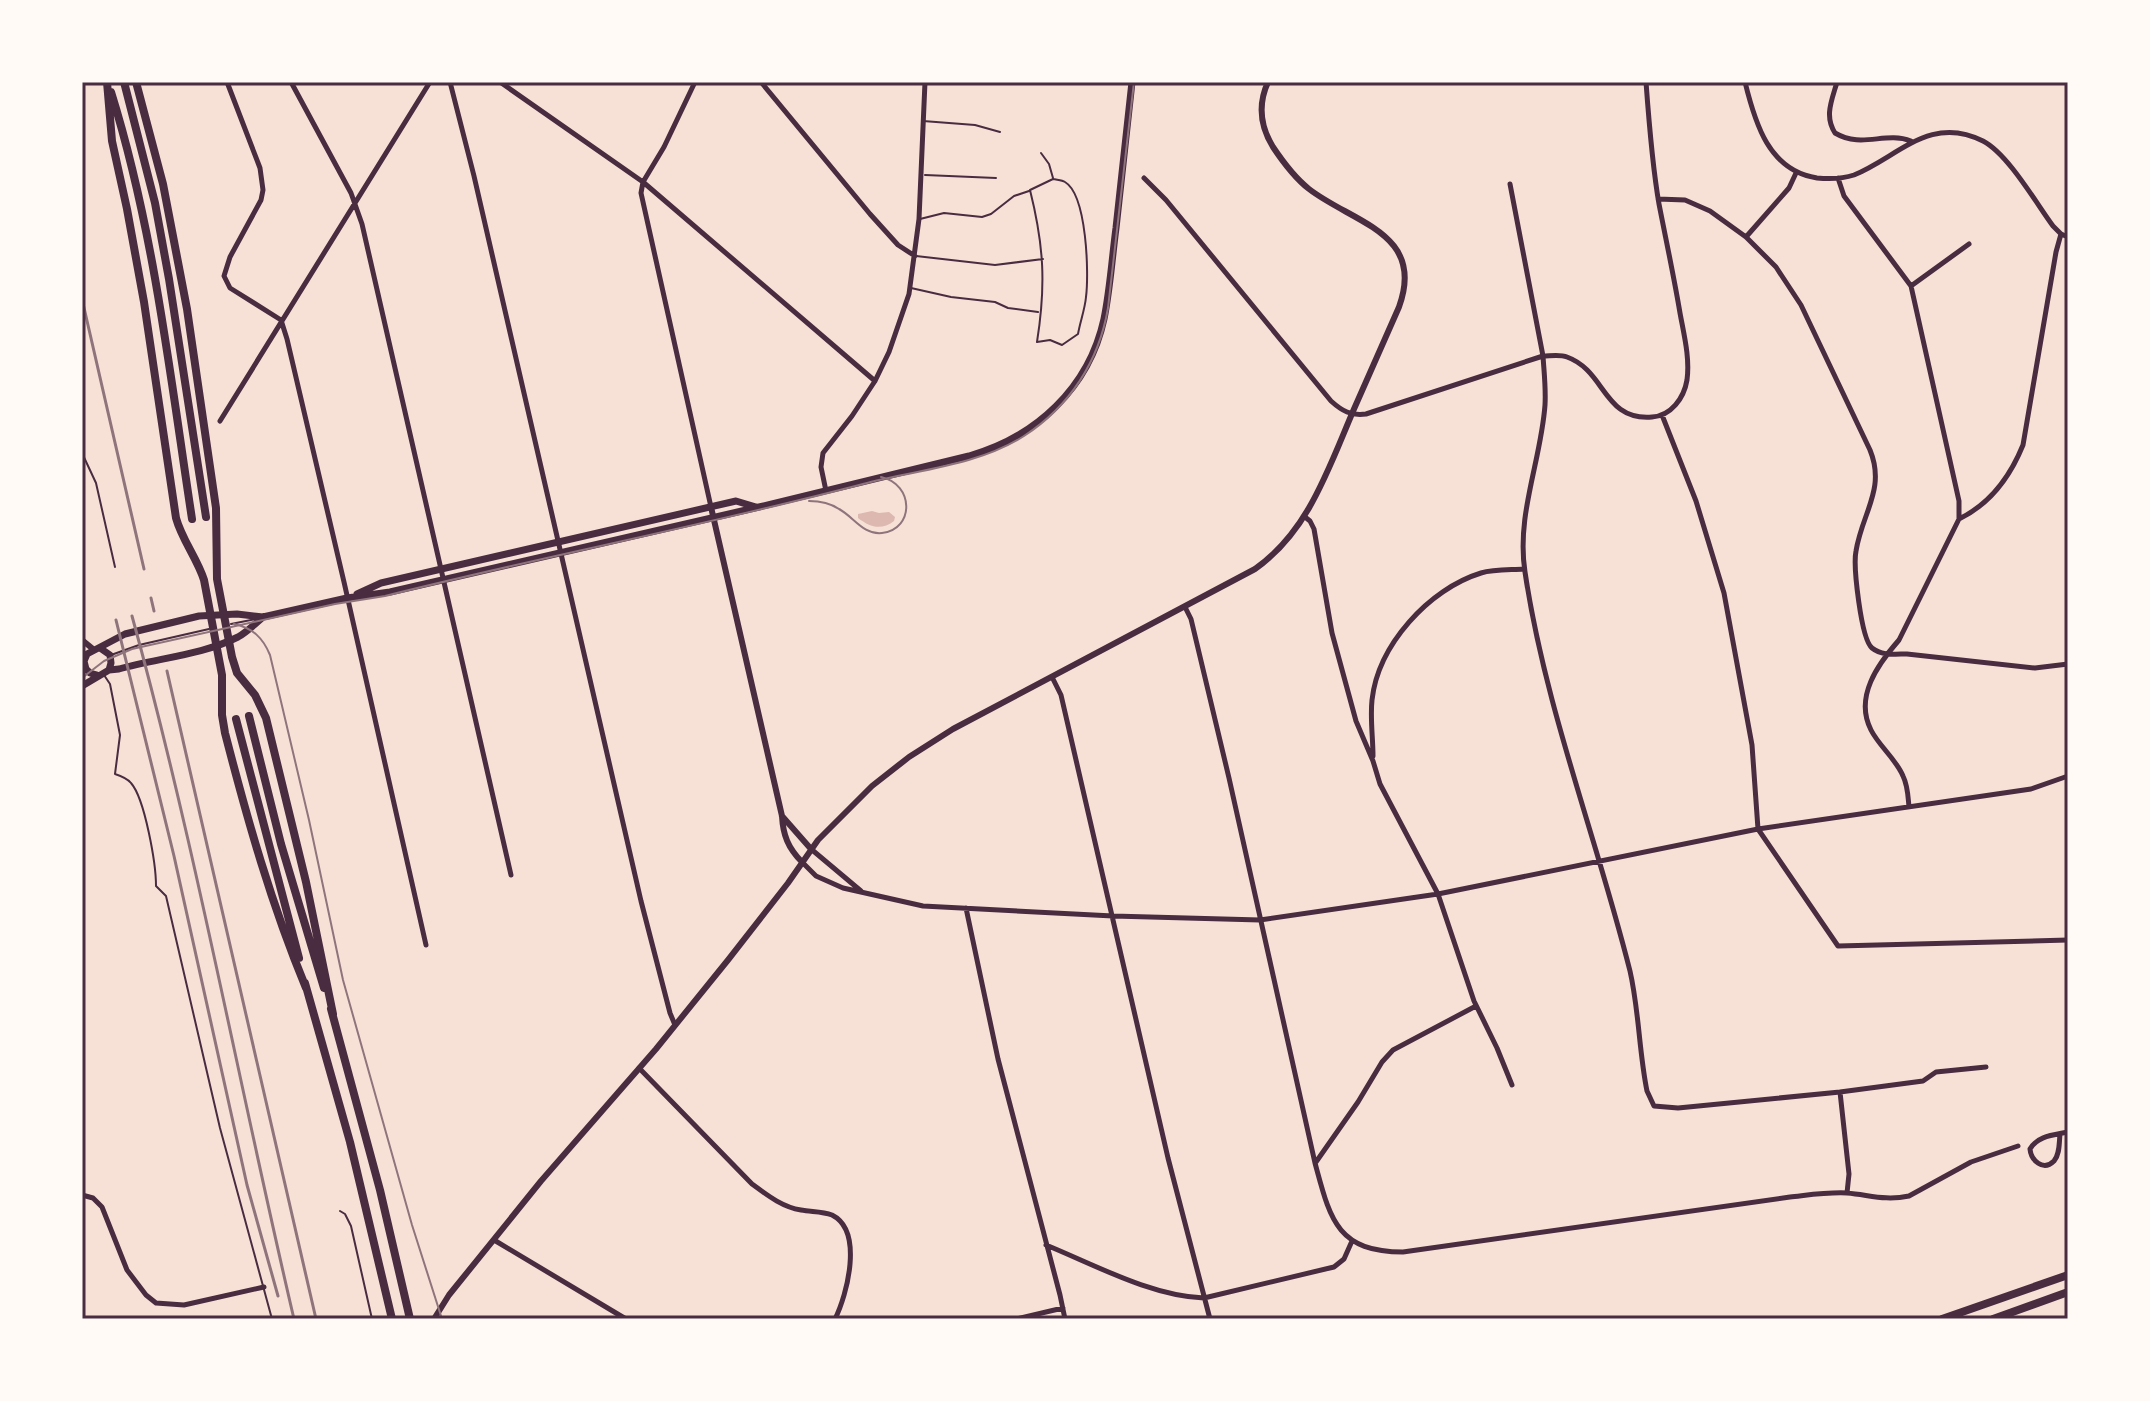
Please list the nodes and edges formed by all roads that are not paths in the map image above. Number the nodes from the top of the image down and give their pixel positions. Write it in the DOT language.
graph roads {
  1 [pos="108,82"];
  2 [pos="124,82"];
  3 [pos="136,82"];
  4 [pos="227,82"];
  5 [pos="291,82"];
  6 [pos="430,82"];
  7 [pos="450,82"];
  8 [pos="500,82"];
  9 [pos="695,82"];
  10 [pos="761,82"];
  11 [pos="925,82"];
  12 [pos="1132,82"];
  13 [pos="1268,82"];
  14 [pos="1646,82"];
  15 [pos="1745,82"];
  16 [pos="1837,82"];
  17 [pos="922,121"];
  18 [pos="1000,132"];
  19 [pos="1912,141"];
  20 [pos="1041,153"];
  21 [pos="1796,173"];
  22 [pos="919,175"];
  23 [pos="996,178"];
  24 [pos="1144,178"];
  25 [pos="1838,178"];
  26 [pos="1053,179"];
  27 [pos="643,182"];
  28 [pos="1510,184"];
  29 [pos="1030,190"];
  30 [pos="1658,199"];
  31 [pos="355,201"];
  32 [pos="919,219"];
  33 [pos="2065,235"];
  34 [pos="1746,237"];
  35 [pos="1969,244"];
  36 [pos="915,256"];
  37 [pos="1043,259"];
  38 [pos="1911,286"];
  39 [pos="910,288"];
  40 [pos="1039,313"];
  41 [pos="281,320"];
  42 [pos="1543,356"];
  43 [pos="875,381"];
  44 [pos="1352,414"];
  45 [pos="1662,415"];
  46 [pos="220,421"];
  47 [pos="82,453"];
  48 [pos="826,491"];
  49 [pos="711,507"];
  50 [pos="759,507"];
  51 [pos="206,517"];
  52 [pos="1305,517"];
  53 [pos="713,518"];
  54 [pos="192,519"];
  55 [pos="1959,519"];
  56 [pos="558,542"];
  57 [pos="561,553"];
  58 [pos="115,567"];
  59 [pos="441,569"];
  60 [pos="1524,569"];
  61 [pos="443,580"];
  62 [pos="347,598"];
  63 [pos="1185,607"];
  64 [pos="224,614"];
  65 [pos="211,615"];
  66 [pos="263,617"];
  67 [pos="226,625"];
  68 [pos="214,628"];
  69 [pos="82,640"];
  70 [pos="229,641"];
  71 [pos="216,645"];
  72 [pos="96,649"];
  73 [pos="112,654"];
  74 [pos="1887,654"];
  75 [pos="83,660"];
  76 [pos="2068,664"];
  77 [pos="85,673"];
  78 [pos="103,673"];
  79 [pos="1052,677"];
  80 [pos="82,686"];
  81 [pos="249,716"];
  82 [pos="236,719"];
  83 [pos="1373,761"];
  84 [pos="2068,776"];
  85 [pos="1909,807"];
  86 [pos="782,816"];
  87 [pos="1758,829"];
  88 [pos="811,849"];
  89 [pos="802,862"];
  90 [pos="1601,862"];
  91 [pos="511,875"];
  92 [pos="862,892"];
  93 [pos="1438,894"];
  94 [pos="966,908"];
  95 [pos="1113,916"];
  96 [pos="1260,920"];
  97 [pos="2067,939"];
  98 [pos="426,945"];
  99 [pos="306,988"];
  100 [pos="1476,1006"];
  101 [pos="333,1014"];
  102 [pos="675,1025"];
  103 [pos="1986,1067"];
  104 [pos="639,1068"];
  105 [pos="1512,1085"];
  106 [pos="1840,1092"];
  107 [pos="2068,1132"];
  108 [pos="2060,1134"];
  109 [pos="2018,1146"];
  110 [pos="1315,1163"];
  111 [pos="1847,1193"];
  112 [pos="82,1195"];
  113 [pos="340,1211"];
  114 [pos="494,1240"];
  115 [pos="1352,1241"];
  116 [pos="1046,1244"];
  117 [pos="2068,1275"];
  118 [pos="264,1287"];
  119 [pos="2068,1292"];
  120 [pos="1204,1298"];
  121 [pos="1063,1308"];
  122 [pos="272,1319"];
  123 [pos="372,1319"];
  124 [pos="392,1319"];
  125 [pos="410,1319"];
  126 [pos="434,1319"];
  127 [pos="626,1319"];
  128 [pos="835,1319"];
  129 [pos="1016,1319"];
  130 [pos="1065,1319"];
  131 [pos="1210,1319"];
  132 [pos="1942,1319"];
  133 [pos="1993,1319"];
  1 -- 54 [label="highway"];
  1 -- 65 [label="highway"];
  2 -- 51 [label="highway"];
  3 -- 64 [label="highway"];
  4 -- 41 [label="street"];
  5 -- 31 [label="street"];
  6 -- 31 [label="street"];
  7 -- 56 [label="street"];
  8 -- 27 [label="street"];
  9 -- 27 [label="street"];
  10 -- 36 [label="street"];
  11 -- 17 [label="street"];
  12 -- 48 [label="main road"];
  13 -- 44 [label="street"];
  14 -- 30 [label="street"];
  15 -- 21 [label="street"];
  16 -- 19 [label="street"];
  17 -- 18 [label="lane"];
  17 -- 22 [label="street"];
  19 -- 25 [label="street"];
  19 -- 33 [label="street"];
  20 -- 26 [label="lane"];
  21 -- 25 [label="street"];
  21 -- 34 [label="street"];
  22 -- 23 [label="lane"];
  22 -- 32 [label="street"];
  24 -- 44 [label="street"];
  25 -- 38 [label="street"];
  26 -- 29 [label="lane"];
  26 -- 40 [label="lane"];
  27 -- 43 [label="street"];
  27 -- 49 [label="street"];
  28 -- 42 [label="street"];
  29 -- 32 [label="lane"];
  29 -- 37 [label="lane"];
  30 -- 34 [label="street"];
  30 -- 45 [label="street"];
  31 -- 41 [label="street"];
  31 -- 59 [label="street"];
  32 -- 36 [label="street"];
  33 -- 55 [label="street"];
  34 -- 74 [label="street"];
  35 -- 38 [label="street"];
  36 -- 37 [label="lane"];
  36 -- 39 [label="street"];
  37 -- 40 [label="lane"];
  38 -- 55 [label="street"];
  39 -- 40 [label="lane"];
  39 -- 43 [label="street"];
  41 -- 46 [label="street"];
  41 -- 62 [label="street"];
  42 -- 44 [label="street"];
  42 -- 45 [label="street"];
  42 -- 60 [label="street"];
  43 -- 48 [label="street"];
  44 -- 52 [label="street"];
  45 -- 87 [label="street"];
  47 -- 58 [label="lane"];
  48 -- 50 [label="main road"];
  49 -- 50 [label="main road"];
  49 -- 53 [label="street"];
  49 -- 56 [label="main road"];
  50 -- 53 [label="main road"];
  52 -- 63 [label="street"];
  52 -- 83 [label="street"];
  53 -- 57 [label="main road"];
  53 -- 86 [label="street"];
  55 -- 74 [label="street"];
  56 -- 57 [label="street"];
  56 -- 59 [label="main road"];
  57 -- 61 [label="main road"];
  57 -- 102 [label="street"];
  59 -- 61 [label="street"];
  59 -- 62 [label="main road"];
  60 -- 83 [label="street"];
  60 -- 90 [label="street"];
  61 -- 62 [label="main road"];
  61 -- 91 [label="street"];
  62 -- 66 [label="main road"];
  62 -- 98 [label="street"];
  63 -- 79 [label="street"];
  63 -- 96 [label="street"];
  64 -- 65 [label="main road"];
  64 -- 66 [label="main road"];
  64 -- 67 [label="highway"];
  65 -- 68 [label="highway"];
  65 -- 72 [label="main road"];
  66 -- 67 [label="lane"];
  66 -- 70 [label="main road"];
  67 -- 70 [label="highway"];
  68 -- 71 [label="highway"];
  68 -- 73 [label="lane"];
  69 -- 72 [label="street"];
  70 -- 71 [label="main road"];
  70 -- 101 [label="highway"];
  71 -- 78 [label="main road"];
  71 -- 99 [label="highway"];
  72 -- 73 [label="main road"];
  72 -- 75 [label="main road"];
  73 -- 78 [label="main road"];
  74 -- 76 [label="street"];
  74 -- 85 [label="street"];
  75 -- 77 [label="main road"];
  77 -- 78 [label="main road"];
  78 -- 80 [label="main road"];
  78 -- 118 [label="lane"];
  79 -- 88 [label="street"];
  79 -- 95 [label="street"];
  81 -- 101 [label="highway"];
  82 -- 99 [label="highway"];
  83 -- 93 [label="street"];
  84 -- 85 [label="street"];
  85 -- 87 [label="street"];
  86 -- 88 [label="street"];
  86 -- 89 [label="street"];
  87 -- 90 [label="street"];
  87 -- 97 [label="street"];
  88 -- 89 [label="street"];
  88 -- 92 [label="street"];
  89 -- 92 [label="street"];
  89 -- 102 [label="street"];
  90 -- 93 [label="street"];
  90 -- 106 [label="street"];
  92 -- 94 [label="street"];
  93 -- 96 [label="street"];
  93 -- 100 [label="street"];
  94 -- 95 [label="street"];
  94 -- 116 [label="street"];
  95 -- 96 [label="street"];
  95 -- 120 [label="street"];
  96 -- 110 [label="street"];
  99 -- 124 [label="highway"];
  100 -- 105 [label="street"];
  100 -- 110 [label="street"];
  101 -- 125 [label="highway"];
  102 -- 104 [label="street"];
  103 -- 106 [label="street"];
  104 -- 114 [label="street"];
  104 -- 128 [label="street"];
  106 -- 111 [label="street"];
  107 -- 108 [label="street"];
  108 -- 108 [label="street"];
  109 -- 111 [label="street"];
  110 -- 115 [label="street"];
  111 -- 115 [label="street"];
  112 -- 118 [label="street"];
  113 -- 123 [label="lane"];
  114 -- 126 [label="street"];
  114 -- 127 [label="street"];
  115 -- 120 [label="street"];
  116 -- 120 [label="street"];
  116 -- 121 [label="street"];
  117 -- 132 [label="highway"];
  118 -- 122 [label="lane"];
  119 -- 133 [label="highway"];
  120 -- 131 [label="street"];
  121 -- 129 [label="street"];
  121 -- 130 [label="street"];
}
